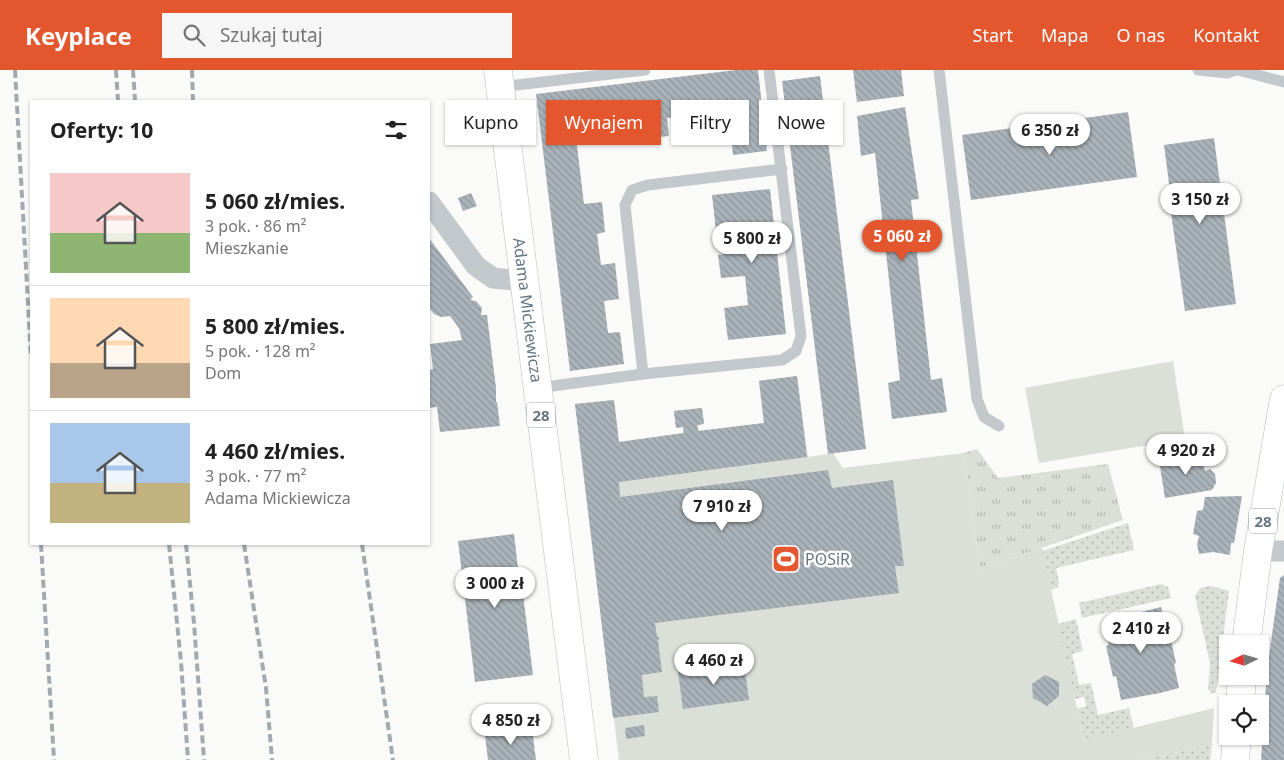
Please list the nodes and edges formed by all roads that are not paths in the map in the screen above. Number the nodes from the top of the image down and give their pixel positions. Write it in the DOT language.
graph roads {
  1 [pos="645,70"];
  2 [pos="770,70"];
  3 [pos="939,70"];
  4 [pos="1198,70"];
  5 [pos="1237,70"];
  6 [pos="499,79"];
  7 [pos="1284,82"];
  8 [pos="782,169"];
  9 [pos="430,203"];
  10 [pos="523,281"];
  11 [pos="643,374"];
  12 [pos="538,388"];
  13 [pos="1284,399"];
  14 [pos="999,426"];
  15 [pos="1271,551"];
  16 [pos="1248,635"];
  17 [pos="1236,745"];
  18 [pos="584,760"];
  19 [pos="1235,760"];
  1 -- 6 [label="lane"];
  2 -- 8 [label="lane"];
  3 -- 14 [label="lane"];
  4 -- 5 [label="lane"];
  5 -- 7 [label="lane"];
  6 -- 10 [label="main road, Adama Mickiewicza / 28"];
  8 -- 11 [label="lane"];
  8 -- 11 [label="lane"];
  9 -- 10 [label="street"];
  10 -- 12 [label="main road, Adama Mickiewicza / 28"];
  11 -- 12 [label="lane"];
  12 -- 18 [label="main road, Adama Mickiewicza / 28"];
  13 -- 15 [label="main road, 28"];
  15 -- 16 [label="main road, 28"];
  17 -- 19 [label="main road"];
}
